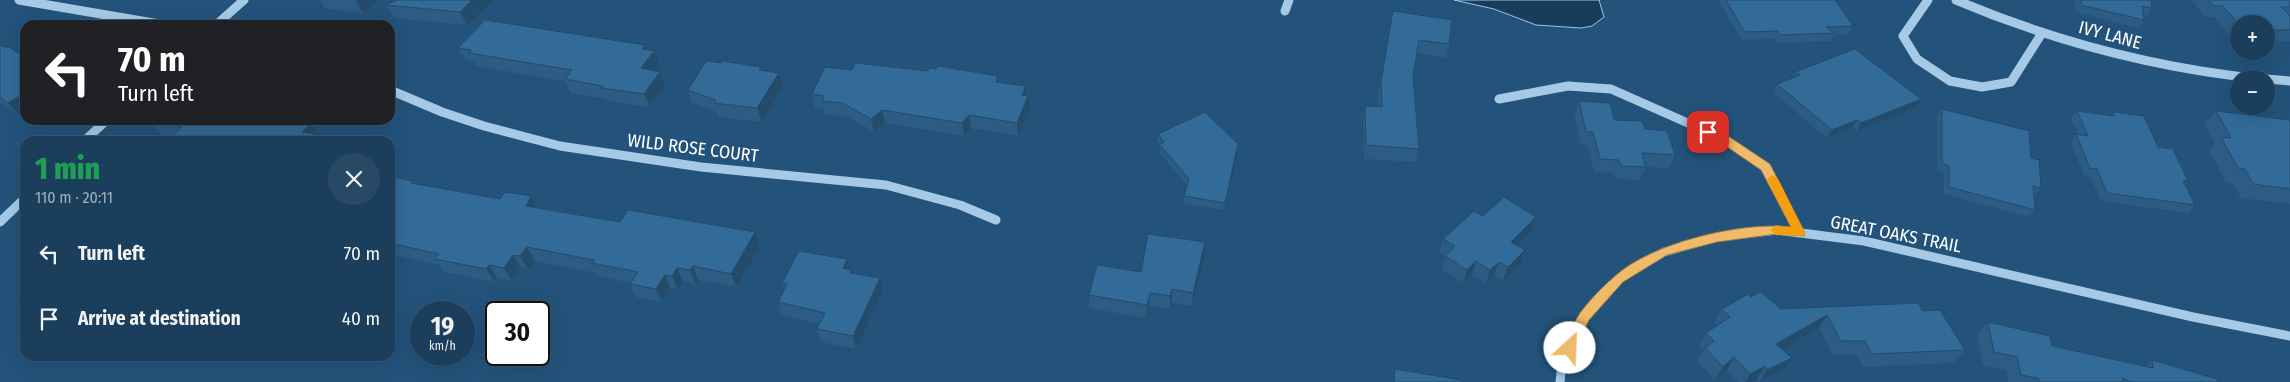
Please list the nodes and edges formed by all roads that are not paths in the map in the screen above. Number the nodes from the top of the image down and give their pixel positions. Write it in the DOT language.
graph roads {
  1 [pos="20,0"];
  2 [pos="244,0"];
  3 [pos="1289,0"];
  4 [pos="1928,0"];
  5 [pos="1956,0"];
  6 [pos="1285,11"];
  7 [pos="136,20"];
  8 [pos="222,20"];
  9 [pos="2042,32"];
  10 [pos="2230,76"];
  11 [pos="2275,80"];
  12 [pos="2290,81"];
  13 [pos="395,92"];
  14 [pos="1499,99"];
  15 [pos="102,125"];
  16 [pos="90,136"];
  17 [pos="20,203"];
  18 [pos="996,220"];
  19 [pos="0,222"];
  20 [pos="1799,233"];
  21 [pos="2290,336"];
  22 [pos="1560,382"];
  1 -- 7 [label="street"];
  2 -- 8 [label="street"];
  3 -- 6 [label="street"];
  4 -- 9 [label="street"];
  5 -- 9 [label="street, IVY LANE"];
  9 -- 10 [label="street, IVY LANE"];
  11 -- 12 [label="street"];
  13 -- 18 [label="street, WILD ROSE COURT"];
  14 -- 20 [label="street"];
  15 -- 16 [label="street"];
  17 -- 19 [label="street"];
  20 -- 21 [label="street, GREAT OAKS TRAIL"];
  20 -- 22 [label="street, GREAT OAKS TRAIL"];
}
